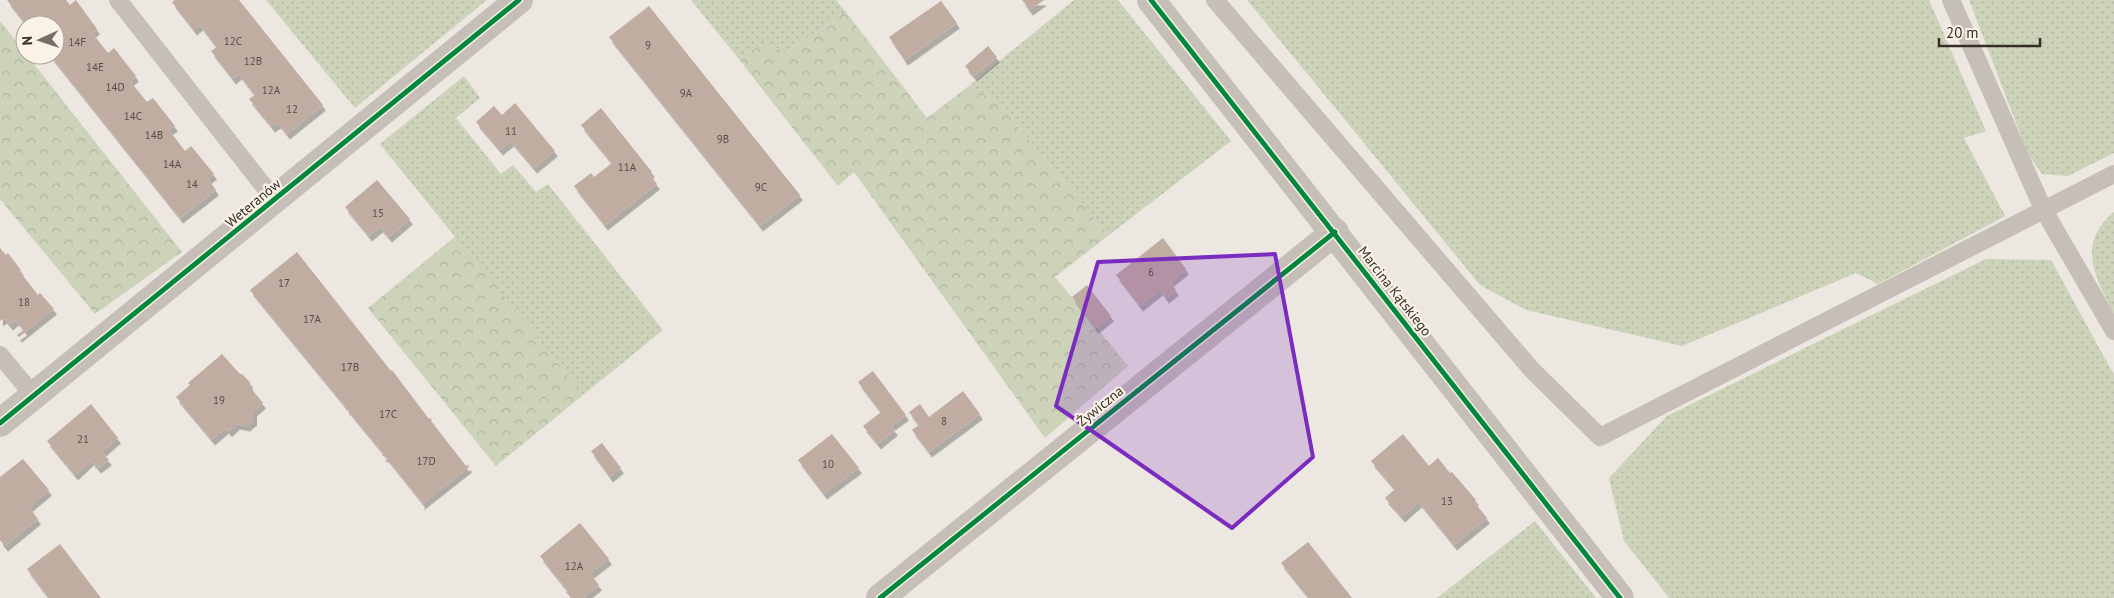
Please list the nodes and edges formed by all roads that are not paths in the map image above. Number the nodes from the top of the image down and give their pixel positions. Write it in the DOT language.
graph roads {
  1 [pos="118,0"];
  2 [pos="519,0"];
  3 [pos="1151,0"];
  4 [pos="1216,0"];
  5 [pos="1951,0"];
  6 [pos="2114,174"];
  7 [pos="274,199"];
  8 [pos="2043,209"];
  9 [pos="1335,232"];
  10 [pos="2114,331"];
  11 [pos="0,355"];
  12 [pos="34,396"];
  13 [pos="0,423"];
  14 [pos="880,598"];
  15 [pos="1620,598"];
  1 -- 7 [label="lane"];
  2 -- 7 [label="street, Weteranów"];
  3 -- 9 [label="street, Marcina Kątskiego"];
  4 -- 8 [label="lane"];
  5 -- 8 [label="lane"];
  6 -- 8 [label="lane"];
  7 -- 12 [label="street, Weteranów"];
  8 -- 10 [label="lane"];
  9 -- 14 [label="street, Żywiczna"];
  9 -- 15 [label="street, Marcina Kątskiego"];
  11 -- 12 [label="lane"];
  12 -- 13 [label="street, Weteranów"];
}
